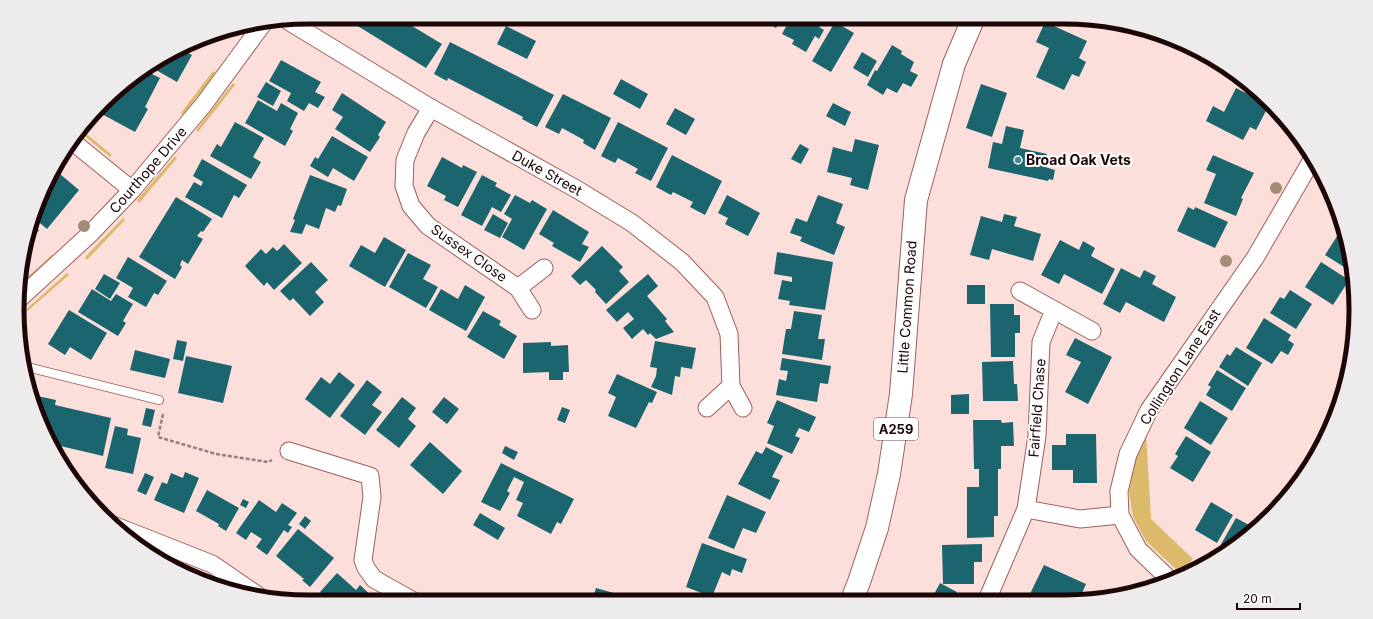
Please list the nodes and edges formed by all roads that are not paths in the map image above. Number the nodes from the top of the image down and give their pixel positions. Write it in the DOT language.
graph roads {
  1 [pos="971,24"];
  2 [pos="296,25"];
  3 [pos="260,28"];
  4 [pos="431,108"];
  5 [pos="77,145"];
  6 [pos="1309,164"];
  7 [pos="132,190"];
  8 [pos="544,268"];
  9 [pos="518,288"];
  10 [pos="1020,291"];
  11 [pos="25,294"];
  12 [pos="532,310"];
  13 [pos="1054,310"];
  14 [pos="1092,331"];
  15 [pos="30,368"];
  16 [pos="731,386"];
  17 [pos="160,400"];
  18 [pos="707,408"];
  19 [pos="743,408"];
  20 [pos="288,451"];
  21 [pos="1026,509"];
  22 [pos="1120,515"];
  23 [pos="131,532"];
  24 [pos="1166,576"];
  25 [pos="247,588"];
  26 [pos="403,595"];
  27 [pos="854,595"];
  28 [pos="989,595"];
  1 -- 27 [label="highway, Little Common Road / A259"];
  2 -- 4 [label="street, Duke Street"];
  3 -- 7 [label="street, Courthope Drive"];
  4 -- 9 [label="street, Sussex Close"];
  4 -- 16 [label="street, Duke Street"];
  5 -- 7 [label="street"];
  6 -- 22 [label="street, Collington Lane East"];
  7 -- 11 [label="street, Courthope Drive"];
  8 -- 9 [label="street, Sussex Close"];
  9 -- 12 [label="street, Sussex Close"];
  10 -- 13 [label="street"];
  13 -- 14 [label="street"];
  13 -- 21 [label="street, Fairfield Chase"];
  15 -- 17 [label="lane"];
  16 -- 18 [label="street"];
  16 -- 19 [label="street, Duke Street"];
  20 -- 26 [label="street"];
  21 -- 22 [label="street"];
  21 -- 28 [label="street, Fairfield Chase"];
  22 -- 24 [label="street, Collington Lane East"];
  23 -- 25 [label="street"];
}
